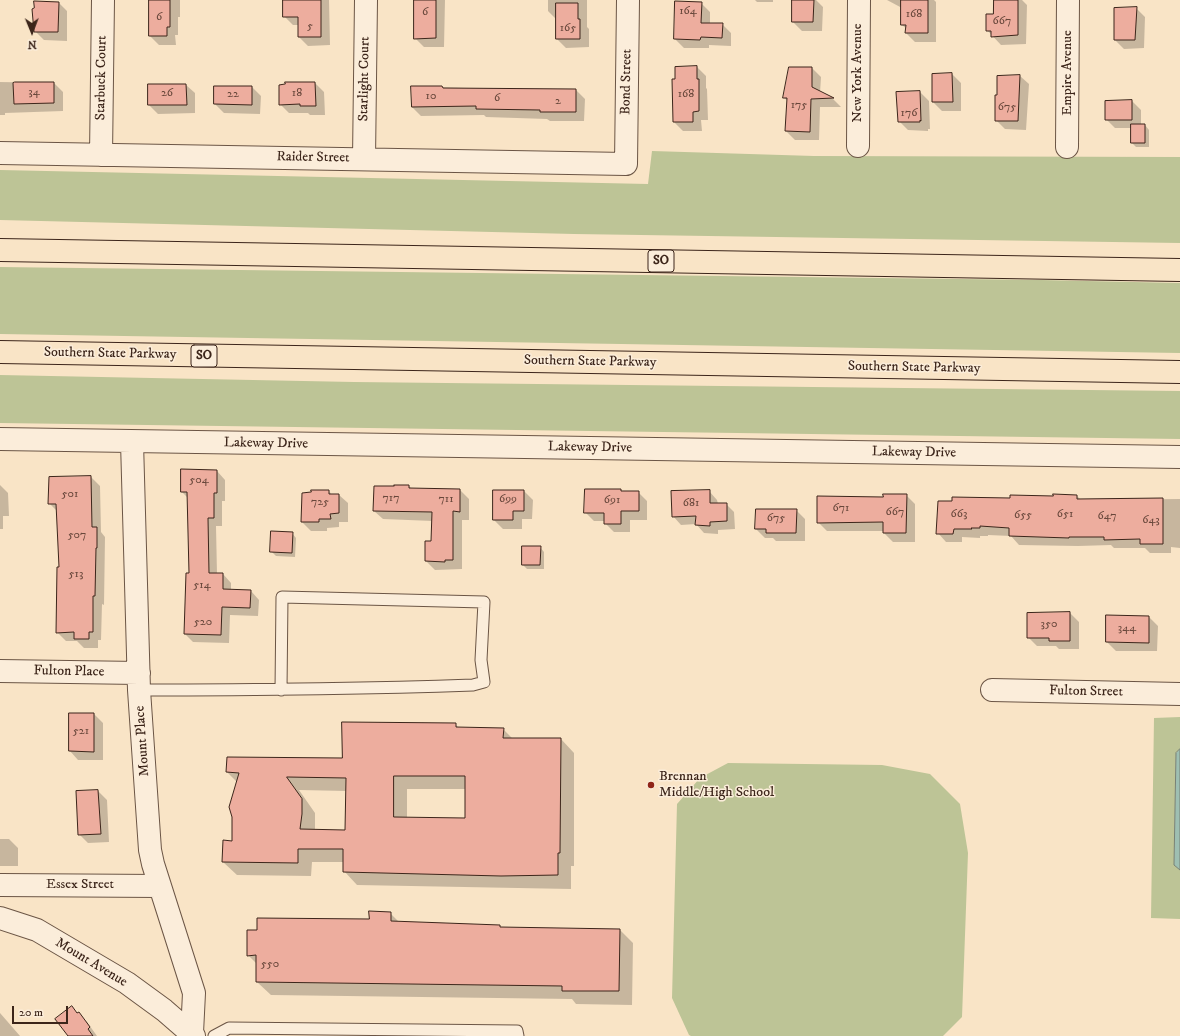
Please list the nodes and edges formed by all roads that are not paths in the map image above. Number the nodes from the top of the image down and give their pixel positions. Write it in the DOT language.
graph roads {
  1 [pos="103,0"];
  2 [pos="366,0"];
  3 [pos="628,0"];
  4 [pos="859,0"];
  5 [pos="1068,0"];
  6 [pos="858,146"];
  7 [pos="1067,147"];
  8 [pos="0,153"];
  9 [pos="101,155"];
  10 [pos="364,158"];
  11 [pos="626,164"];
  12 [pos="0,250"];
  13 [pos="1180,270"];
  14 [pos="0,352"];
  15 [pos="1180,372"];
  16 [pos="0,439"];
  17 [pos="132,442"];
  18 [pos="1180,457"];
  19 [pos="0,671"];
  20 [pos="139,682"];
  21 [pos="281,690"];
  22 [pos="992,690"];
  23 [pos="1180,694"];
  24 [pos="0,885"];
  25 [pos="160,886"];
  26 [pos="0,918"];
  27 [pos="316,1032"];
  28 [pos="193,1035"];
  29 [pos="214,1036"];
  30 [pos="518,1036"];
  1 -- 9 [label="street, Starbuck Court"];
  2 -- 10 [label="street, Starlight Court"];
  3 -- 11 [label="street, Bond Street"];
  4 -- 6 [label="street, New York Avenue"];
  5 -- 7 [label="street, Empire Avenue"];
  8 -- 9 [label="street, Raider Street"];
  9 -- 10 [label="street, Raider Street"];
  10 -- 11 [label="street, Raider Street"];
  12 -- 13 [label="highway, SO"];
  14 -- 15 [label="highway, Southern State Parkway / SO"];
  16 -- 17 [label="street, Lakeway Drive"];
  17 -- 18 [label="street, Lakeway Drive"];
  17 -- 20 [label="street, Mount Place"];
  19 -- 20 [label="street, Fulton Place"];
  20 -- 21 [label="lane"];
  20 -- 25 [label="street, Mount Place"];
  21 -- 21 [label="lane"];
  22 -- 23 [label="street, Fulton Street"];
  24 -- 25 [label="street, Essex Street"];
  25 -- 28 [label="street, Mount Place"];
  26 -- 28 [label="street, Mount Avenue"];
  27 -- 29 [label="lane"];
  27 -- 30 [label="lane"];
}
